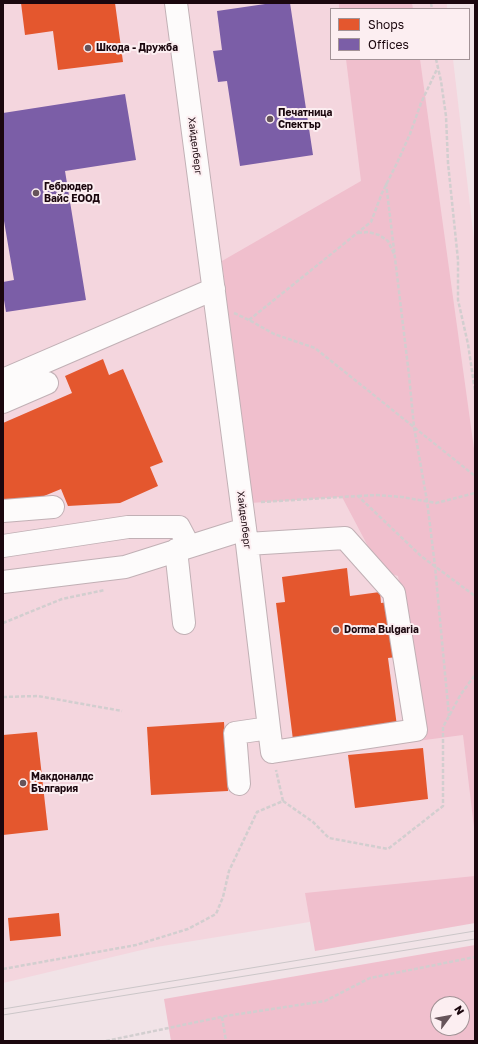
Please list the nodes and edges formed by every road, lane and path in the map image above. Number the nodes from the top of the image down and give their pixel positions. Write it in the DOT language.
graph roads {
  1 [pos="176,3"];
  2 [pos="436,60"];
  3 [pos="438,67"];
  4 [pos="386,183"];
  5 [pos="358,233"];
  6 [pos="395,257"];
  7 [pos="214,289"];
  8 [pos="232,312"];
  9 [pos="249,320"];
  10 [pos="3,380"];
  11 [pos="47,383"];
  12 [pos="475,391"];
  13 [pos="3,402"];
  14 [pos="414,427"];
  15 [pos="475,476"];
  16 [pos="475,492"];
  17 [pos="358,496"];
  18 [pos="426,501"];
  19 [pos="242,503"];
  20 [pos="53,507"];
  21 [pos="3,511"];
  22 [pos="246,536"];
  23 [pos="3,546"];
  24 [pos="182,548"];
  25 [pos="435,566"];
  26 [pos="3,582"];
  27 [pos="108,589"];
  28 [pos="475,596"];
  29 [pos="184,623"];
  30 [pos="3,624"];
  31 [pos="475,675"];
  32 [pos="3,697"];
  33 [pos="122,711"];
  34 [pos="449,716"];
  35 [pos="269,728"];
  36 [pos="272,752"];
  37 [pos="239,784"];
  38 [pos="283,801"];
  39 [pos="475,957"];
  40 [pos="3,969"];
  41 [pos="222,1017"];
  42 [pos="106,1041"];
  43 [pos="226,1041"];
  1 -- 7 [label="street, Хайделберг"];
  2 -- 3 [label="path"];
  3 -- 4 [label="path"];
  3 -- 12 [label="path"];
  4 -- 5 [label="path"];
  4 -- 6 [label="path"];
  5 -- 6 [label="path"];
  5 -- 9 [label="path"];
  6 -- 14 [label="path"];
  7 -- 10 [label="street"];
  7 -- 19 [label="street, Хайделберг"];
  8 -- 9 [label="path"];
  9 -- 14 [label="path"];
  11 -- 13 [label="street"];
  14 -- 15 [label="path"];
  14 -- 18 [label="path"];
  16 -- 18 [label="path"];
  17 -- 18 [label="path"];
  17 -- 19 [label="path"];
  17 -- 25 [label="path"];
  18 -- 25 [label="path"];
  19 -- 22 [label="street, Хайделберг"];
  20 -- 21 [label="street"];
  22 -- 24 [label="street"];
  22 -- 35 [label="street, Хайделберг"];
  22 -- 36 [label="street"];
  23 -- 24 [label="street"];
  24 -- 26 [label="street"];
  24 -- 29 [label="street"];
  25 -- 28 [label="path"];
  25 -- 34 [label="path"];
  27 -- 30 [label="path"];
  31 -- 34 [label="path"];
  32 -- 33 [label="path"];
  34 -- 38 [label="path"];
  35 -- 36 [label="street, Хайделберг"];
  35 -- 37 [label="street"];
  36 -- 38 [label="path"];
  38 -- 40 [label="path"];
  39 -- 41 [label="path"];
  41 -- 42 [label="path"];
  41 -- 43 [label="path"];
}
